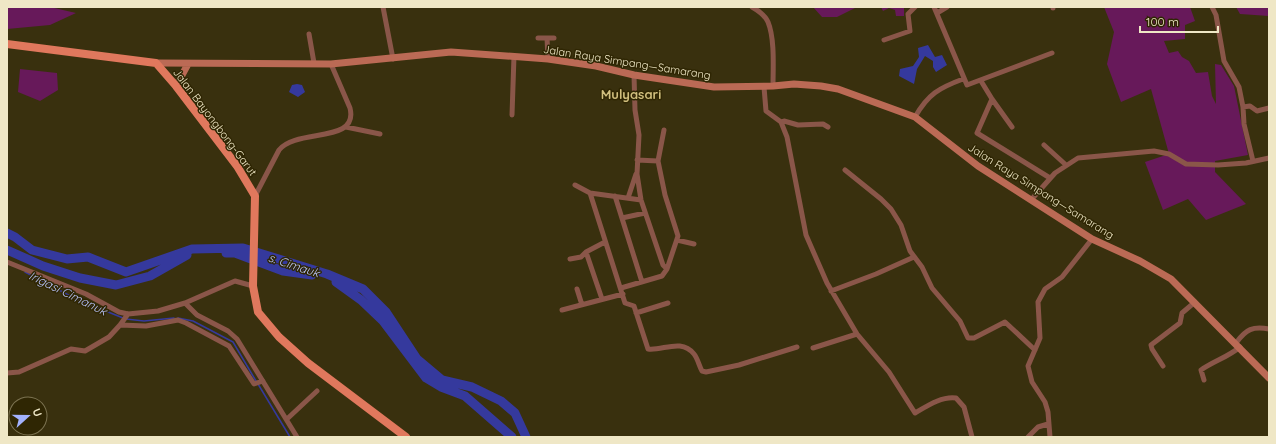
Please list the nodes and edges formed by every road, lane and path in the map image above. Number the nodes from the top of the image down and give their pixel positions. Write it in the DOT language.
graph roads {
  1 [pos="382,7"];
  2 [pos="752,7"];
  3 [pos="915,7"];
  4 [pos="934,7"];
  5 [pos="947,7"];
  6 [pos="1212,7"];
  7 [pos="937,12"];
  8 [pos="309,34"];
  9 [pos="538,38"];
  10 [pos="547,38"];
  11 [pos="554,38"];
  12 [pos="884,40"];
  13 [pos="7,44"];
  14 [pos="1052,53"];
  15 [pos="514,56"];
  16 [pos="393,59"];
  17 [pos="548,59"];
  18 [pos="156,63"];
  19 [pos="188,64"];
  20 [pos="314,64"];
  21 [pos="331,64"];
  22 [pos="634,75"];
  23 [pos="963,79"];
  24 [pos="981,81"];
  25 [pos="176,86"];
  26 [pos="773,86"];
  27 [pos="764,87"];
  28 [pos="992,99"];
  29 [pos="1243,107"];
  30 [pos="1269,108"];
  31 [pos="512,115"];
  32 [pos="915,117"];
  33 [pos="780,122"];
  34 [pos="346,127"];
  35 [pos="828,127"];
  36 [pos="1012,127"];
  37 [pos="664,130"];
  38 [pos="380,134"];
  39 [pos="1044,145"];
  40 [pos="1269,158"];
  41 [pos="637,160"];
  42 [pos="658,161"];
  43 [pos="1254,162"];
  44 [pos="1066,165"];
  45 [pos="845,170"];
  46 [pos="637,174"];
  47 [pos="1050,178"];
  48 [pos="575,185"];
  49 [pos="590,193"];
  50 [pos="255,196"];
  51 [pos="615,196"];
  52 [pos="628,198"];
  53 [pos="641,200"];
  54 [pos="1031,200"];
  55 [pos="645,212"];
  56 [pos="622,218"];
  57 [pos="1092,239"];
  58 [pos="677,240"];
  59 [pos="605,242"];
  60 [pos="694,244"];
  61 [pos="586,252"];
  62 [pos="914,257"];
  63 [pos="570,259"];
  64 [pos="7,262"];
  65 [pos="667,269"];
  66 [pos="642,282"];
  67 [pos="253,286"];
  68 [pos="577,289"];
  69 [pos="622,291"];
  70 [pos="831,291"];
  71 [pos="602,299"];
  72 [pos="1195,302"];
  73 [pos="186,303"];
  74 [pos="668,303"];
  75 [pos="582,305"];
  76 [pos="562,310"];
  77 [pos="636,313"];
  78 [pos="127,315"];
  79 [pos="121,323"];
  80 [pos="1269,329"];
  81 [pos="857,334"];
  82 [pos="1238,345"];
  83 [pos="797,348"];
  84 [pos="813,348"];
  85 [pos="1035,350"];
  86 [pos="1163,366"];
  87 [pos="7,373"];
  88 [pos="1269,378"];
  89 [pos="1204,380"];
  90 [pos="262,381"];
  91 [pos="317,391"];
  92 [pos="287,419"];
  93 [pos="1048,424"];
  94 [pos="297,437"];
  95 [pos="406,437"];
  96 [pos="972,437"];
  97 [pos="1028,437"];
  98 [pos="1050,437"];
  1 -- 16 [label="street"];
  2 -- 26 [label="street"];
  3 -- 12 [label="street"];
  4 -- 7 [label="street"];
  5 -- 7 [label="street"];
  6 -- 29 [label="street"];
  7 -- 23 [label="street"];
  8 -- 20 [label="street"];
  9 -- 10 [label="street"];
  10 -- 11 [label="street"];
  10 -- 17 [label="street"];
  13 -- 18 [label="main road"];
  14 -- 24 [label="street"];
  15 -- 16 [label="main road, Jalan Raya Simpang—Samarang"];
  15 -- 17 [label="main road, Jalan Raya Simpang—Samarang"];
  15 -- 31 [label="street"];
  16 -- 21 [label="main road, Jalan Raya Simpang—Samarang"];
  17 -- 22 [label="main road, Jalan Raya Simpang—Samarang"];
  18 -- 19 [label="main road, Jalan Raya Simpang—Samarang"];
  18 -- 25 [label="main road, Jalan Bayongbong-Garut"];
  19 -- 20 [label="main road, Jalan Raya Simpang—Samarang"];
  19 -- 25 [label="main road"];
  20 -- 21 [label="main road, Jalan Raya Simpang—Samarang"];
  21 -- 34 [label="street"];
  22 -- 27 [label="main road, Jalan Raya Simpang—Samarang"];
  22 -- 41 [label="street"];
  23 -- 24 [label="street"];
  23 -- 32 [label="street"];
  24 -- 28 [label="street"];
  25 -- 50 [label="main road, Jalan Bayongbong-Garut"];
  26 -- 27 [label="main road, Jalan Raya Simpang—Samarang"];
  26 -- 32 [label="main road, Jalan Raya Simpang—Samarang"];
  27 -- 33 [label="street"];
  28 -- 36 [label="street"];
  28 -- 47 [label="street"];
  29 -- 30 [label="street"];
  29 -- 43 [label="street"];
  32 -- 54 [label="main road, Jalan Raya Simpang—Samarang"];
  33 -- 35 [label="street"];
  33 -- 70 [label="street"];
  34 -- 38 [label="street"];
  34 -- 50 [label="street"];
  37 -- 42 [label="street"];
  39 -- 44 [label="street"];
  40 -- 43 [label="street"];
  41 -- 42 [label="street"];
  41 -- 46 [label="street"];
  42 -- 58 [label="street"];
  43 -- 44 [label="street"];
  44 -- 47 [label="street"];
  45 -- 62 [label="street"];
  46 -- 52 [label="street"];
  46 -- 53 [label="street"];
  47 -- 54 [label="street"];
  48 -- 49 [label="street"];
  49 -- 51 [label="street"];
  49 -- 59 [label="street"];
  50 -- 67 [label="main road"];
  51 -- 52 [label="street"];
  51 -- 56 [label="street"];
  52 -- 53 [label="street"];
  53 -- 55 [label="street"];
  54 -- 57 [label="main road, Jalan Raya Simpang—Samarang"];
  55 -- 56 [label="street"];
  55 -- 65 [label="street"];
  56 -- 66 [label="street"];
  57 -- 72 [label="main road, Jalan Raya Simpang—Samarang"];
  57 -- 85 [label="street"];
  58 -- 60 [label="street"];
  58 -- 65 [label="street"];
  59 -- 61 [label="street"];
  59 -- 69 [label="street"];
  61 -- 63 [label="street"];
  61 -- 71 [label="street"];
  62 -- 70 [label="street"];
  62 -- 85 [label="street"];
  64 -- 78 [label="street"];
  65 -- 66 [label="street"];
  66 -- 69 [label="street"];
  67 -- 73 [label="street"];
  67 -- 95 [label="main road"];
  68 -- 75 [label="street"];
  69 -- 71 [label="street"];
  69 -- 77 [label="street"];
  70 -- 81 [label="street"];
  71 -- 75 [label="street"];
  72 -- 82 [label="main road, Jalan Raya Simpang—Samarang"];
  72 -- 86 [label="street"];
  73 -- 78 [label="street"];
  73 -- 90 [label="street"];
  74 -- 77 [label="street"];
  75 -- 76 [label="street"];
  77 -- 83 [label="street"];
  78 -- 79 [label="street"];
  79 -- 87 [label="street"];
  79 -- 90 [label="street"];
  80 -- 82 [label="street"];
  81 -- 84 [label="street"];
  81 -- 96 [label="street"];
  82 -- 88 [label="main road, Jalan Raya Simpang—Samarang"];
  82 -- 89 [label="street"];
  85 -- 93 [label="street"];
  90 -- 92 [label="street"];
  91 -- 92 [label="street"];
  92 -- 94 [label="street"];
  93 -- 97 [label="street"];
  93 -- 98 [label="street"];
}
